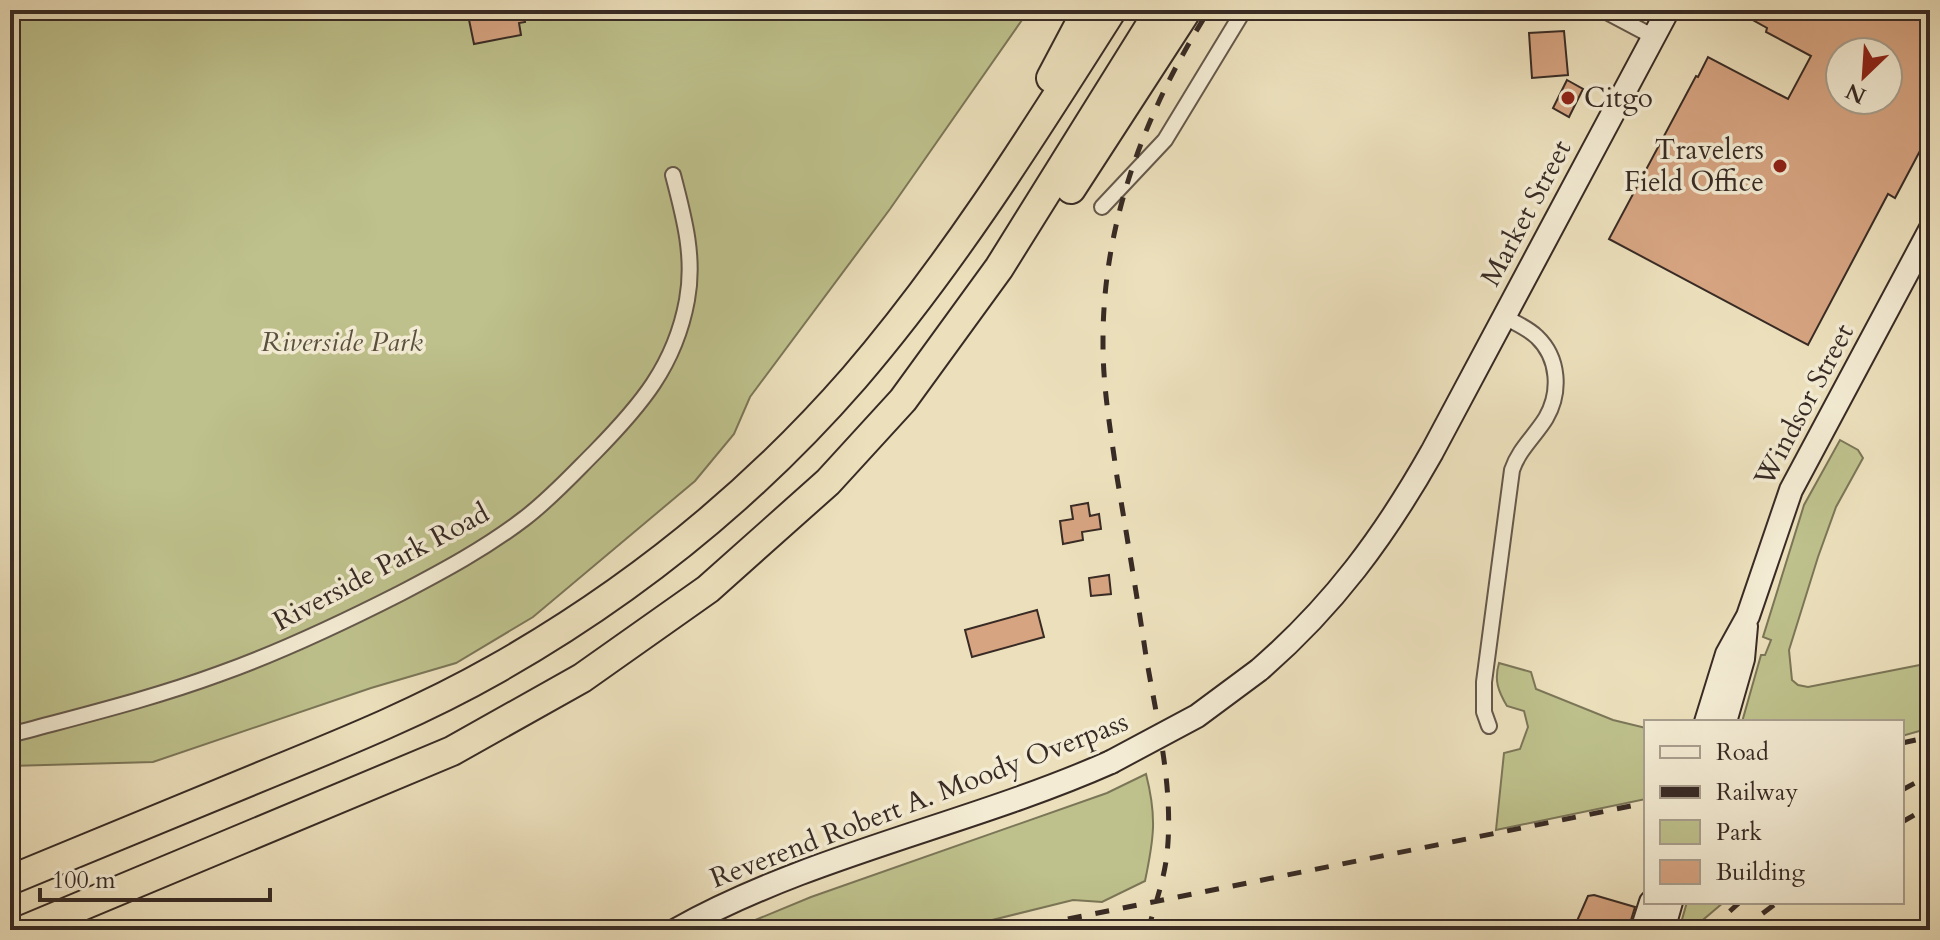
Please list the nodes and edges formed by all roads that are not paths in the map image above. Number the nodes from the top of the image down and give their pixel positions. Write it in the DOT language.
graph roads {
  1 [pos="1087,10"];
  2 [pos="1112,10"];
  3 [pos="1160,10"];
  4 [pos="1187,10"];
  5 [pos="1244,10"];
  6 [pos="1603,10"];
  7 [pos="1668,10"];
  8 [pos="1654,37"];
  9 [pos="1030,139"];
  10 [pos="673,175"];
  11 [pos="1102,207"];
  12 [pos="1930,230"];
  13 [pos="1505,317"];
  14 [pos="953,334"];
  15 [pos="1748,616"];
  16 [pos="1707,720"];
  17 [pos="1726,720"];
  18 [pos="1489,726"];
  19 [pos="10,735"];
  20 [pos="10,880"];
  21 [pos="1650,904"];
  22 [pos="1670,904"];
  23 [pos="24,930"];
  24 [pos="676,930"];
  25 [pos="1642,930"];
  26 [pos="1663,930"];
  1 -- 9 [label="highway"];
  2 -- 9 [label="highway"];
  3 -- 14 [label="highway"];
  4 -- 14 [label="highway"];
  5 -- 11 [label="street"];
  6 -- 8 [label="street"];
  7 -- 8 [label="main road, Market Street"];
  8 -- 13 [label="main road, Market Street"];
  9 -- 20 [label="highway"];
  10 -- 19 [label="street, Riverside Park Road"];
  12 -- 15 [label="main road, Windsor Street"];
  13 -- 18 [label="street"];
  13 -- 24 [label="main road, Reverend Robert A. Moody Overpass, bridge"];
  14 -- 23 [label="highway"];
  15 -- 16 [label="main road, Windsor Street"];
  15 -- 17 [label="main road, Windsor Street"];
  21 -- 25 [label="main road"];
  22 -- 26 [label="main road"];
}
